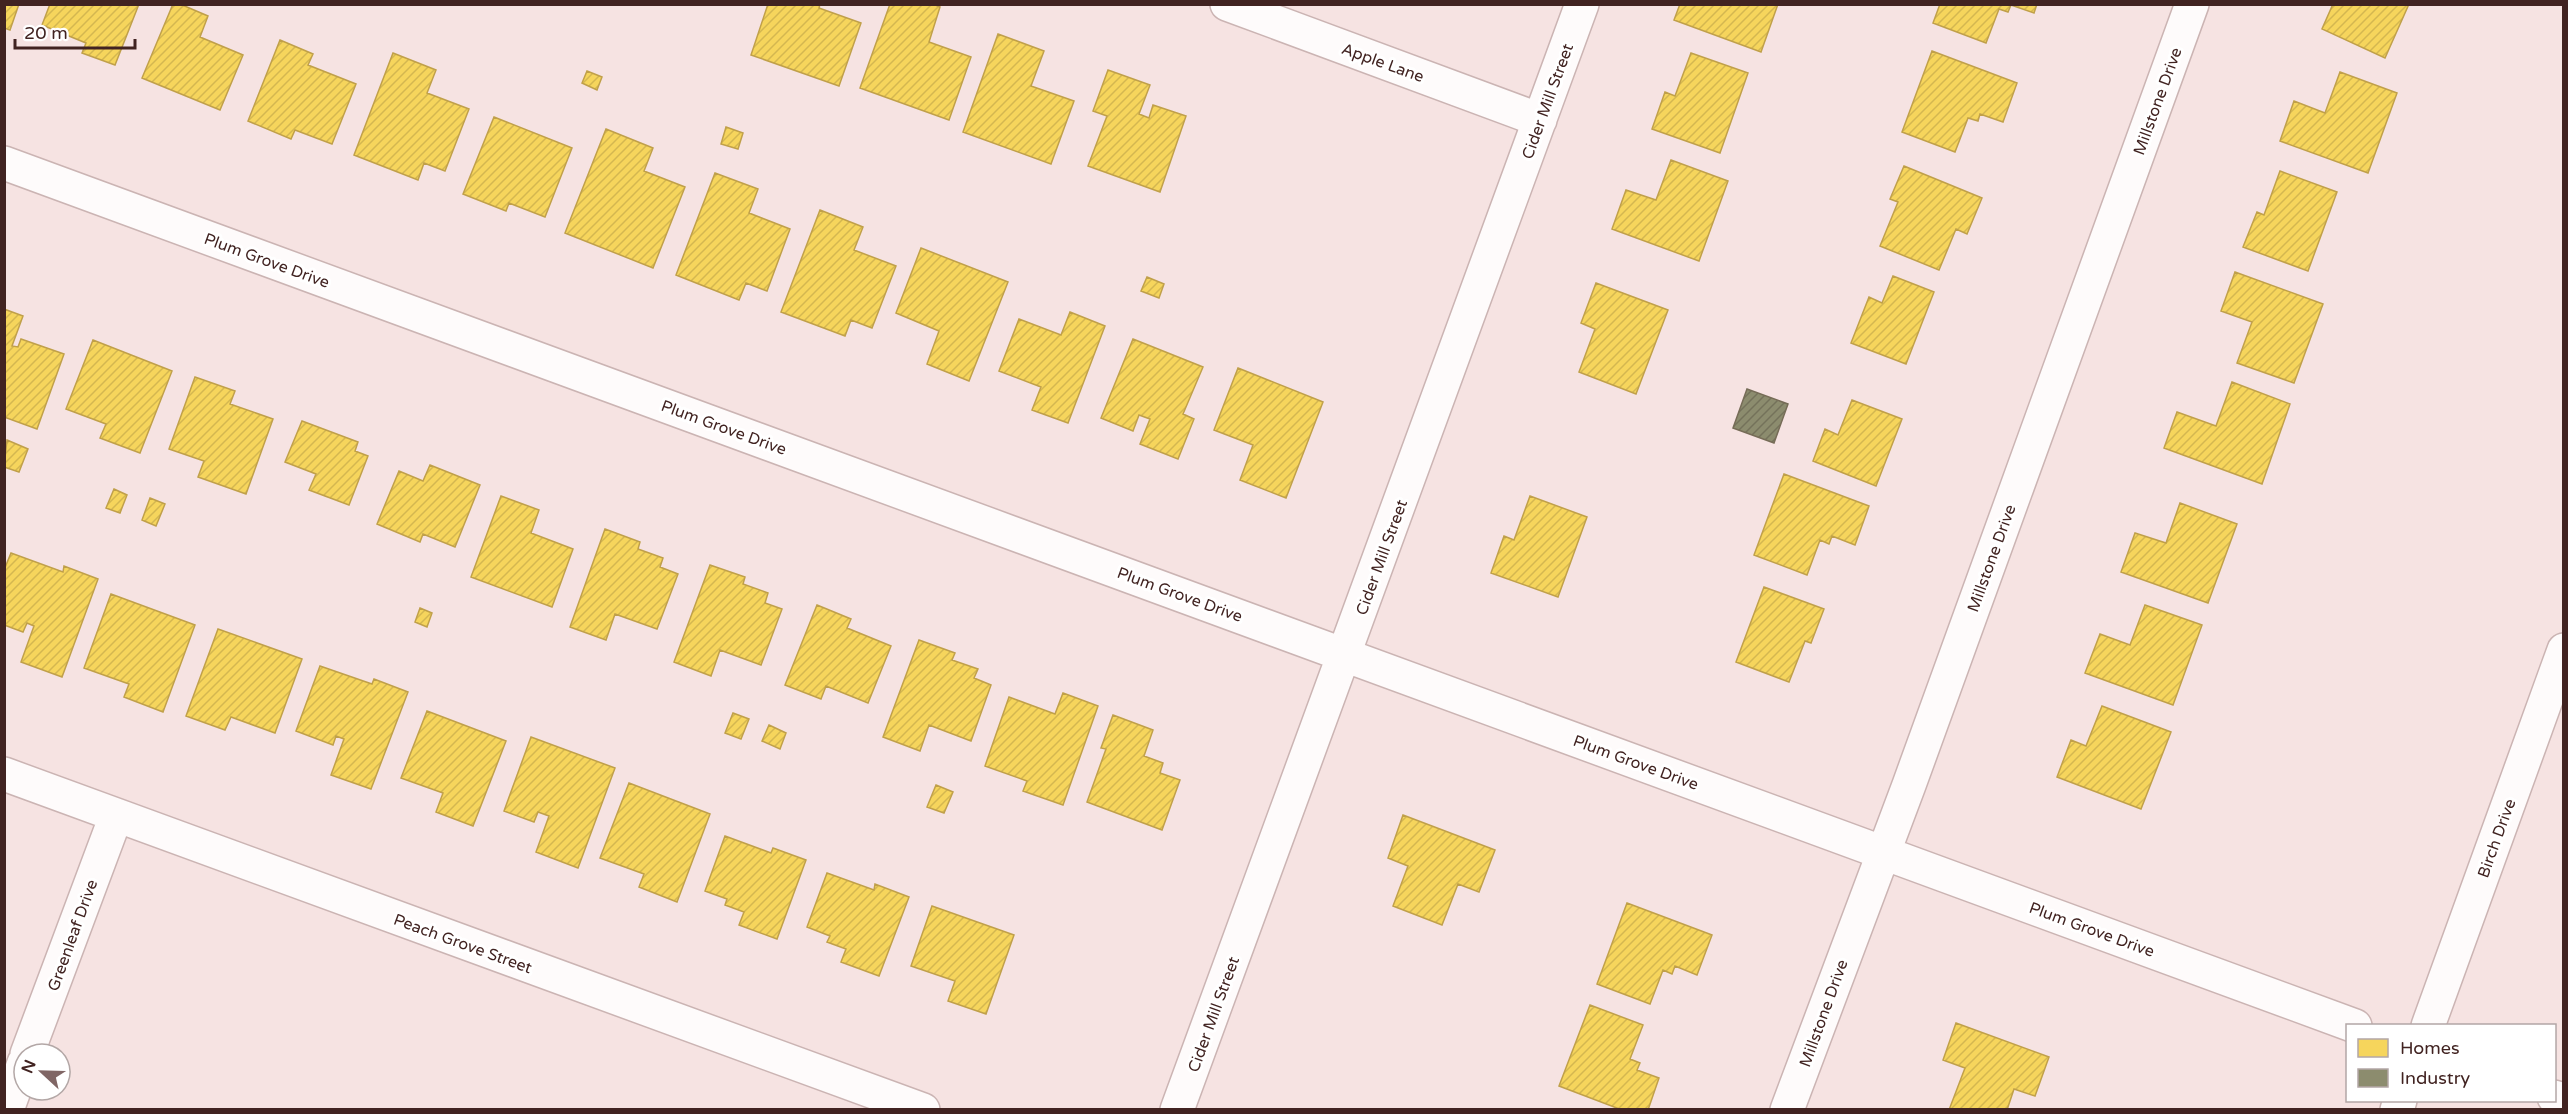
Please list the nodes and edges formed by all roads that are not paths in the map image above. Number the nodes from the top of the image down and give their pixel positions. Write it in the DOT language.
graph roads {
  1 [pos="1227,4"];
  2 [pos="1582,4"];
  3 [pos="2192,4"];
  4 [pos="1540,120"];
  5 [pos="4,164"];
  6 [pos="2564,650"];
  7 [pos="1345,655"];
  8 [pos="4,774"];
  9 [pos="116,816"];
  10 [pos="1884,853"];
  11 [pos="2350,1024"];
  12 [pos="2429,1024"];
  13 [pos="31,1042"];
  14 [pos="922,1110"];
  15 [pos="1177,1110"];
  16 [pos="1787,1110"];
  1 -- 4 [label="street, Apple Lane"];
  2 -- 4 [label="street, Cider Mill Street"];
  3 -- 10 [label="street, Millstone Drive"];
  4 -- 7 [label="street, Cider Mill Street"];
  5 -- 7 [label="street, Plum Grove Drive"];
  6 -- 12 [label="street, Birch Drive"];
  7 -- 10 [label="street, Plum Grove Drive"];
  7 -- 15 [label="street, Cider Mill Street"];
  8 -- 9 [label="street, Peach Grove Street"];
  9 -- 13 [label="street, Greenleaf Drive"];
  9 -- 14 [label="street, Peach Grove Street"];
  10 -- 11 [label="street, Plum Grove Drive"];
  10 -- 16 [label="street, Millstone Drive"];
}
